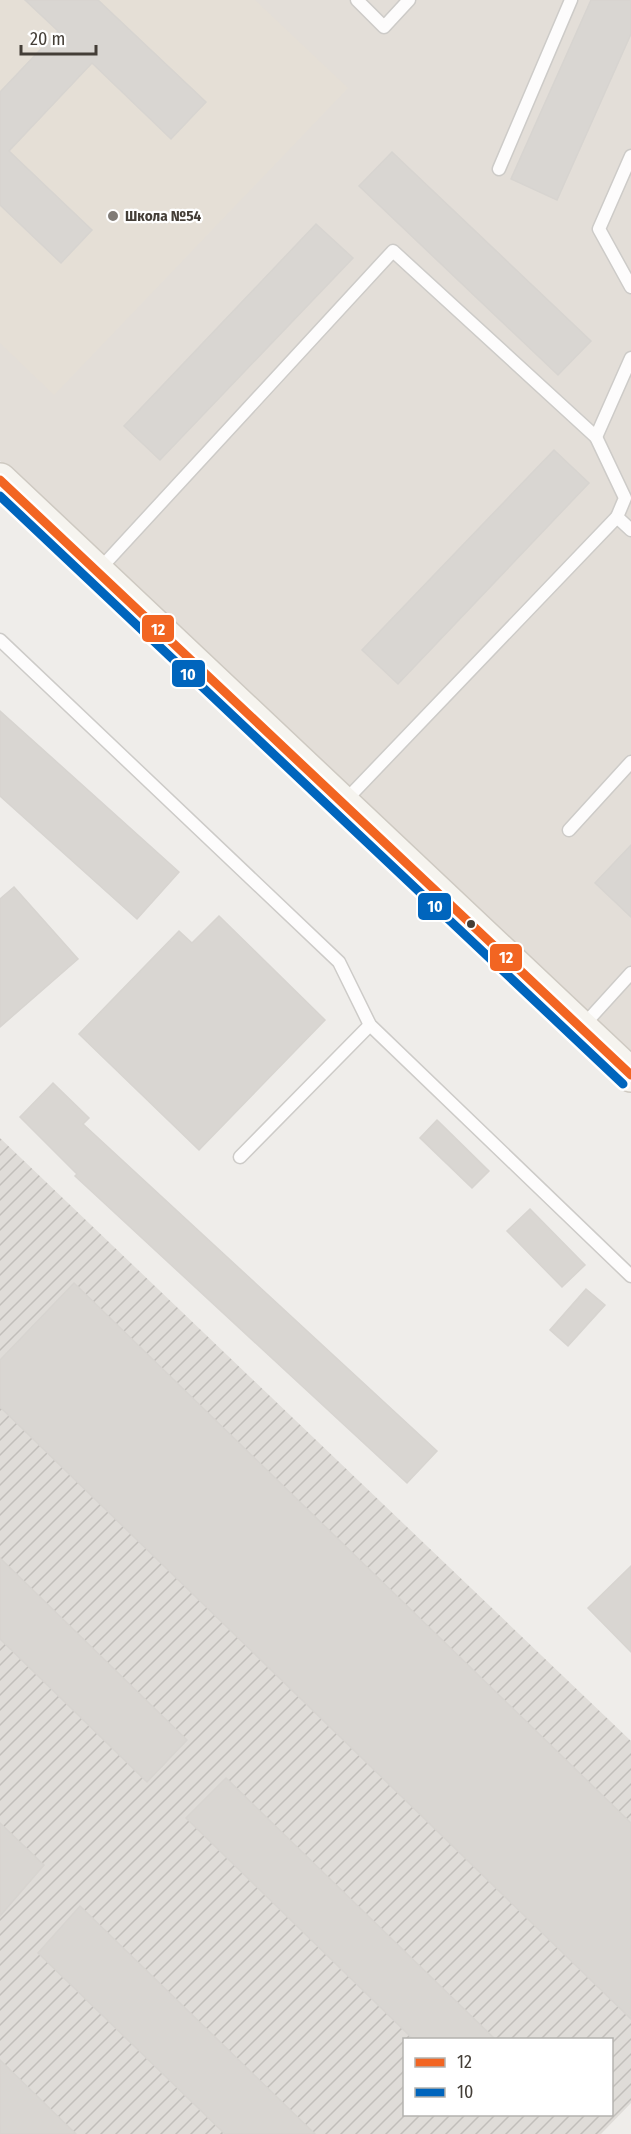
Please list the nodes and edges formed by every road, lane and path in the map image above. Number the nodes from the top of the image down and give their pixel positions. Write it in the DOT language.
graph roads {
  1 [pos="357,0"];
  2 [pos="409,0"];
  3 [pos="572,0"];
  4 [pos="631,156"];
  5 [pos="499,169"];
  6 [pos="631,287"];
  7 [pos="631,358"];
  8 [pos="596,437"];
  9 [pos="0,480"];
  10 [pos="617,517"];
  11 [pos="631,530"];
  12 [pos="97,572"];
  13 [pos="0,640"];
  14 [pos="631,762"];
  15 [pos="343,804"];
  16 [pos="569,830"];
  17 [pos="631,973"];
  18 [pos="370,1024"];
  19 [pos="581,1028"];
  20 [pos="631,1075"];
  21 [pos="240,1157"];
  22 [pos="631,1276"];
  1 -- 2 [label="lane"];
  3 -- 5 [label="lane"];
  4 -- 6 [label="lane"];
  7 -- 8 [label="lane"];
  8 -- 10 [label="lane"];
  8 -- 12 [label="lane"];
  9 -- 12 [label="street"];
  10 -- 11 [label="lane"];
  10 -- 15 [label="lane"];
  12 -- 15 [label="street"];
  13 -- 18 [label="lane"];
  14 -- 16 [label="lane"];
  15 -- 19 [label="street"];
  17 -- 19 [label="lane"];
  18 -- 21 [label="lane"];
  18 -- 22 [label="lane"];
  19 -- 20 [label="street"];
}
